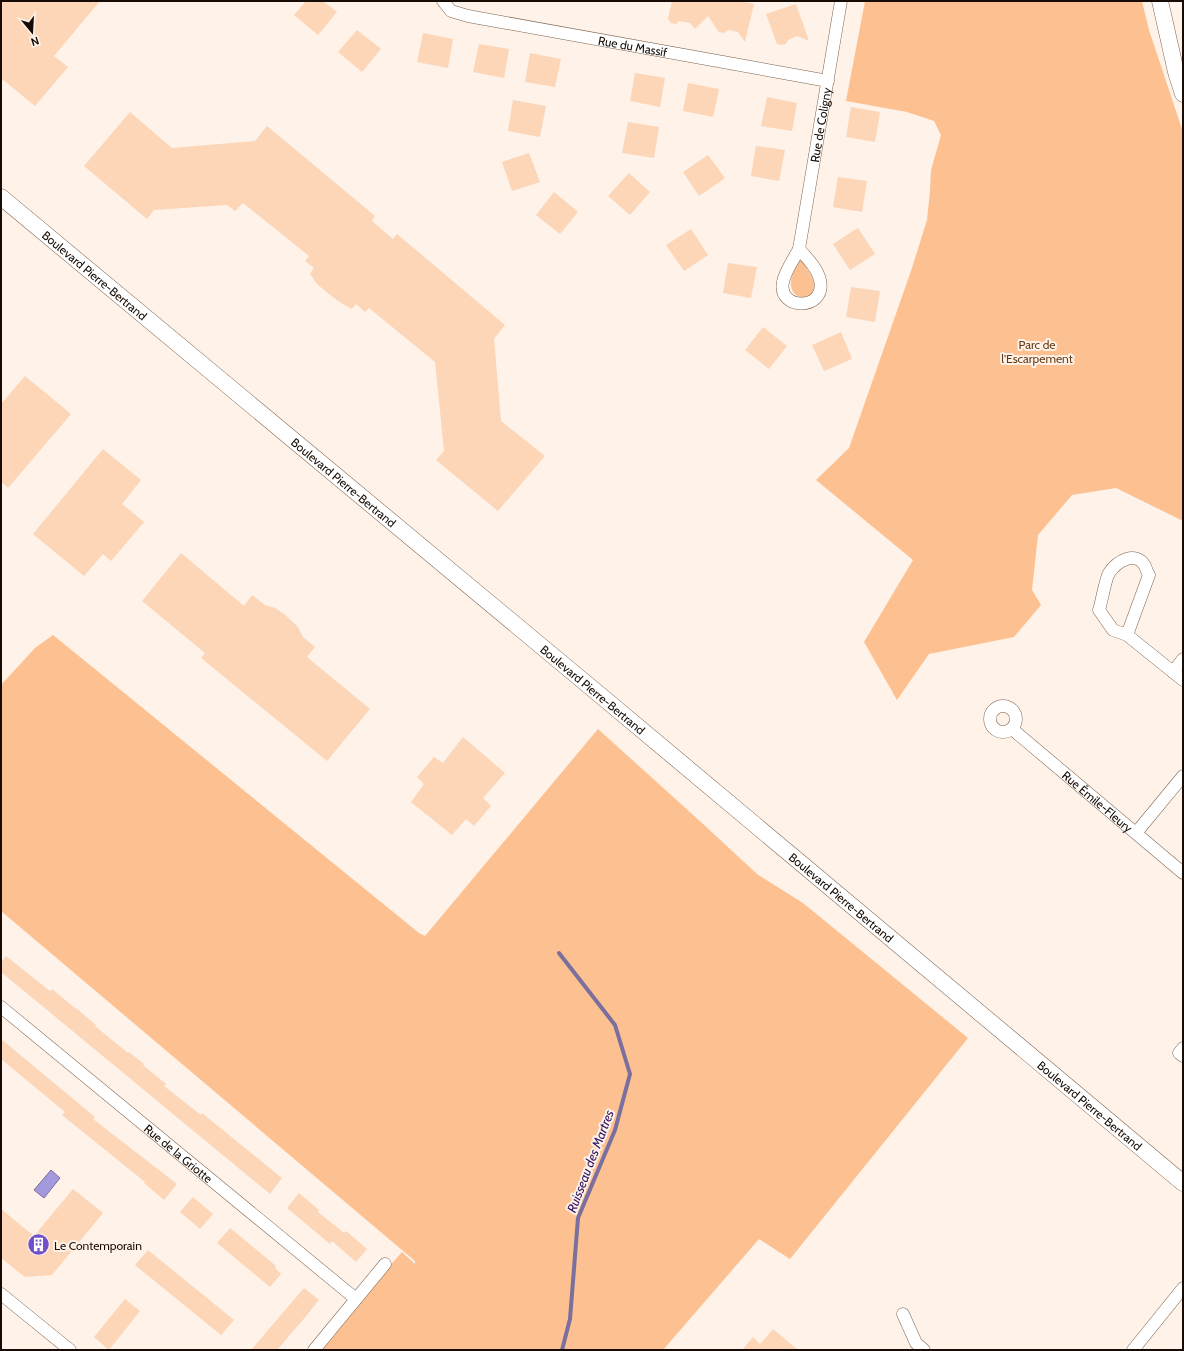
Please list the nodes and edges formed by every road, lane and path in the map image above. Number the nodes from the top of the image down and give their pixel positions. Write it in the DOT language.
graph roads {
  1 [pos="443,1"];
  2 [pos="841,1"];
  3 [pos="1160,1"];
  4 [pos="828,81"];
  5 [pos="1183,94"];
  6 [pos="1,197"];
  7 [pos="800,249"];
  8 [pos="1127,635"];
  9 [pos="1183,659"];
  10 [pos="1173,672"];
  11 [pos="1183,680"];
  12 [pos="1012,729"];
  13 [pos="1183,776"];
  14 [pos="1136,833"];
  15 [pos="1183,873"];
  16 [pos="1,1007"];
  17 [pos="1183,1048"];
  18 [pos="1183,1056"];
  19 [pos="1183,1183"];
  20 [pos="385,1264"];
  21 [pos="1183,1288"];
  22 [pos="1,1294"];
  23 [pos="356,1299"];
  24 [pos="902,1314"];
  25 [pos="70,1350"];
  26 [pos="314,1350"];
  27 [pos="924,1350"];
  28 [pos="1133,1350"];
  1 -- 4 [label="street, Rue du Massif"];
  2 -- 4 [label="street, Rue de Coligny"];
  3 -- 5 [label="main road"];
  4 -- 7 [label="street, Rue de Coligny"];
  6 -- 19 [label="main road, Boulevard Pierre-Bertrand"];
  8 -- 8 [label="street"];
  8 -- 10 [label="street"];
  9 -- 10 [label="street"];
  10 -- 11 [label="street"];
  12 -- 14 [label="street, Rue Émile-Fleury"];
  13 -- 14 [label="street"];
  14 -- 15 [label="street, Rue Émile-Fleury"];
  16 -- 23 [label="street, Rue de la Griotte"];
  17 -- 18 [label="street"];
  20 -- 23 [label="street"];
  21 -- 28 [label="street"];
  22 -- 25 [label="street"];
  23 -- 26 [label="street"];
  24 -- 27 [label="street"];
}
